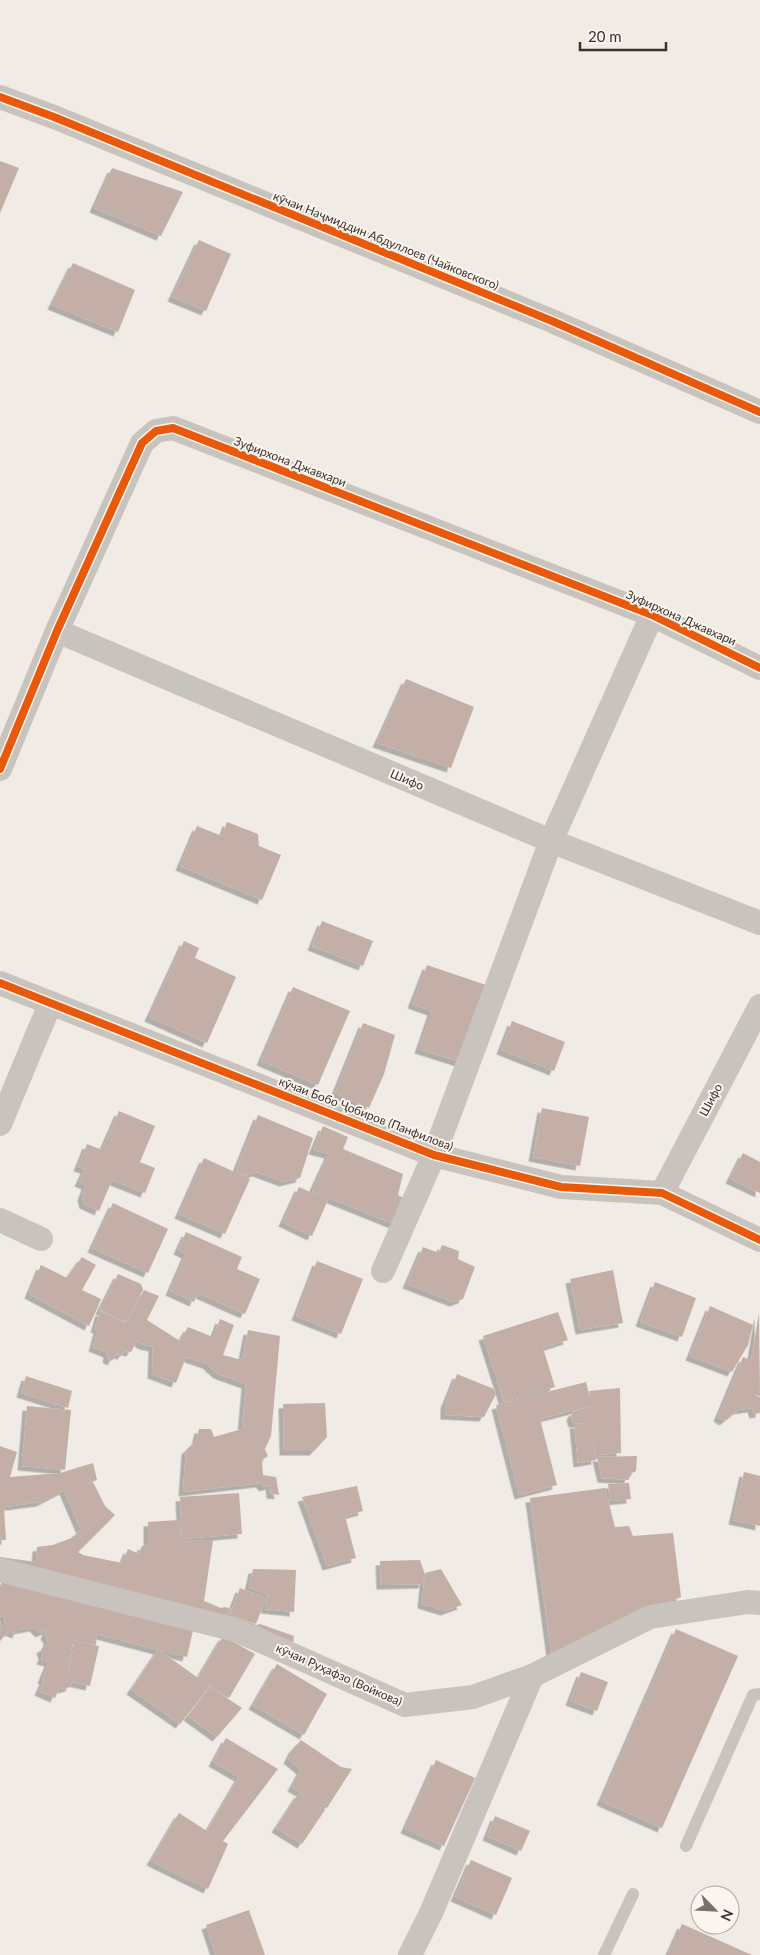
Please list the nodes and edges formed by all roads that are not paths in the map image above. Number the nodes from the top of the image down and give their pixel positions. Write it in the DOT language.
graph roads {
  1 [pos="0,97"];
  2 [pos="760,412"];
  3 [pos="652,616"];
  4 [pos="57,630"];
  5 [pos="760,668"];
  6 [pos="0,769"];
  7 [pos="551,841"];
  8 [pos="760,922"];
  9 [pos="0,983"];
  10 [pos="50,1004"];
  11 [pos="760,1006"];
  12 [pos="0,1124"];
  13 [pos="434,1154"];
  14 [pos="662,1193"];
  15 [pos="0,1220"];
  16 [pos="42,1239"];
  17 [pos="760,1240"];
  18 [pos="383,1271"];
  19 [pos="0,1570"];
  20 [pos="760,1603"];
  21 [pos="532,1676"];
  22 [pos="760,1694"];
  23 [pos="686,1846"];
  24 [pos="632,1894"];
  25 [pos="410,1955"];
  26 [pos="604,1955"];
  1 -- 2 [label="street, кӯчаи Наҷмиддин Абдуллоев (Чайковского)"];
  3 -- 4 [label="street, Зуфирхона Джавхари"];
  3 -- 5 [label="street, Зуфирхона Джавхари"];
  3 -- 7 [label="street"];
  4 -- 6 [label="street, Зуфирхона Джавхари"];
  4 -- 7 [label="street, Шифо"];
  7 -- 8 [label="street, Шифо"];
  7 -- 13 [label="street"];
  9 -- 10 [label="street, кӯчаи Бобо Ҷобиров (Панфилова)"];
  10 -- 12 [label="street"];
  10 -- 13 [label="street, кӯчаи Бобо Ҷобиров (Панфилова)"];
  11 -- 14 [label="street, Шифо"];
  13 -- 14 [label="street, кӯчаи Бобо Ҷобиров (Панфилова)"];
  13 -- 18 [label="street"];
  14 -- 17 [label="street, кӯчаи Бобо Ҷобиров (Панфилова)"];
  15 -- 16 [label="street"];
  19 -- 21 [label="street, кӯчаи Руҳафзо (Войкова)"];
  20 -- 21 [label="street, кӯчаи Руҳафзо (Войкова)"];
  21 -- 25 [label="street"];
  22 -- 23 [label="lane"];
  24 -- 26 [label="lane"];
}
